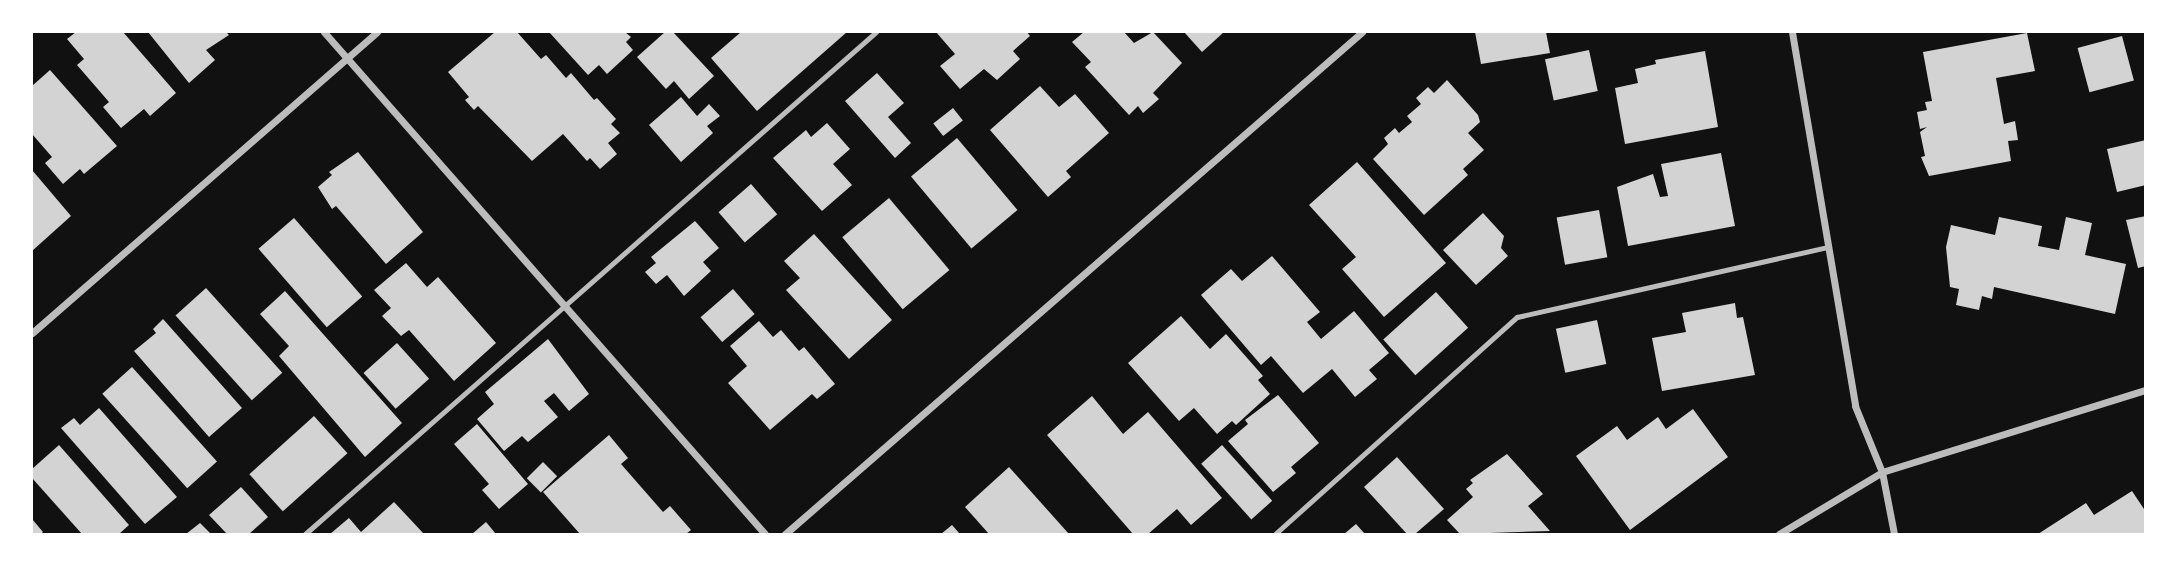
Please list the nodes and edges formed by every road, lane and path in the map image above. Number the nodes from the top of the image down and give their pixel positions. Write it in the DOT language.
graph roads {
  1 [pos="324,32"];
  2 [pos="377,32"];
  3 [pos="877,32"];
  4 [pos="1362,32"];
  5 [pos="1792,32"];
  6 [pos="347,58"];
  7 [pos="1828,247"];
  8 [pos="563,304"];
  9 [pos="32,333"];
  10 [pos="2146,390"];
  11 [pos="1882,472"];
  12 [pos="305,534"];
  13 [pos="765,534"];
  14 [pos="785,534"];
  15 [pos="1275,534"];
  16 [pos="1779,534"];
  17 [pos="1894,534"];
  1 -- 6 [label="street"];
  2 -- 6 [label="street"];
  3 -- 8 [label="lane"];
  4 -- 14 [label="street"];
  5 -- 7 [label="street"];
  6 -- 8 [label="street"];
  6 -- 9 [label="street"];
  7 -- 11 [label="street"];
  7 -- 15 [label="lane"];
  8 -- 12 [label="lane"];
  8 -- 13 [label="street"];
  10 -- 11 [label="street"];
  11 -- 16 [label="street"];
  11 -- 17 [label="street"];
}
